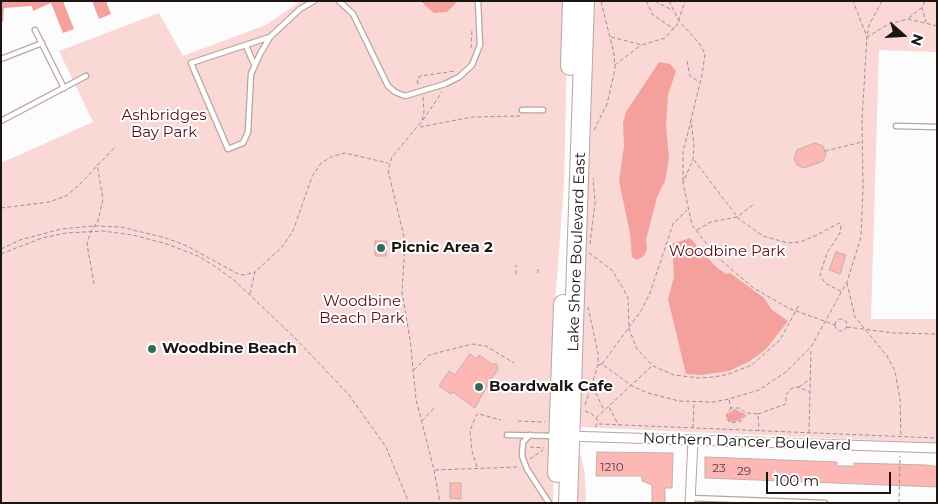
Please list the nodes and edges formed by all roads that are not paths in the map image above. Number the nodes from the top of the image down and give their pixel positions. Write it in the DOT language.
graph roads {
  1 [pos="314,1"];
  2 [pos="339,1"];
  3 [pos="478,1"];
  4 [pos="572,1"];
  5 [pos="585,1"];
  6 [pos="35,30"];
  7 [pos="270,37"];
  8 [pos="42,43"];
  9 [pos="246,46"];
  10 [pos="1,58"];
  11 [pos="254,64"];
  12 [pos="86,76"];
  13 [pos="64,88"];
  14 [pos="543,110"];
  15 [pos="522,113"];
  16 [pos="1,121"];
  17 [pos="896,126"];
  18 [pos="937,127"];
  19 [pos="507,435"];
  20 [pos="530,435"];
  21 [pos="554,439"];
  22 [pos="693,440"];
  23 [pos="937,448"];
  24 [pos="690,500"];
  25 [pos="549,503"];
  26 [pos="557,503"];
  27 [pos="568,503"];
  28 [pos="825,503"];
  1 -- 7 [label="lane"];
  2 -- 3 [label="lane"];
  4 -- 21 [label="highway, Lake Shore Boulevard East"];
  5 -- 21 [label="highway, Lake Shore Boulevard East"];
  6 -- 8 [label="lane"];
  7 -- 9 [label="lane"];
  7 -- 11 [label="lane"];
  8 -- 10 [label="lane"];
  8 -- 13 [label="lane"];
  9 -- 11 [label="lane"];
  9 -- 11 [label="lane"];
  12 -- 13 [label="lane"];
  13 -- 16 [label="lane"];
  14 -- 15 [label="lane"];
  17 -- 18 [label="lane"];
  19 -- 20 [label="lane"];
  20 -- 21 [label="lane"];
  20 -- 25 [label="lane"];
  21 -- 22 [label="street, Northern Dancer Boulevard"];
  21 -- 26 [label="highway, Lake Shore Boulevard East"];
  21 -- 27 [label="highway, Lake Shore Boulevard East"];
  22 -- 23 [label="street, Northern Dancer Boulevard"];
  22 -- 24 [label="street"];
  24 -- 28 [label="lane"];
}
